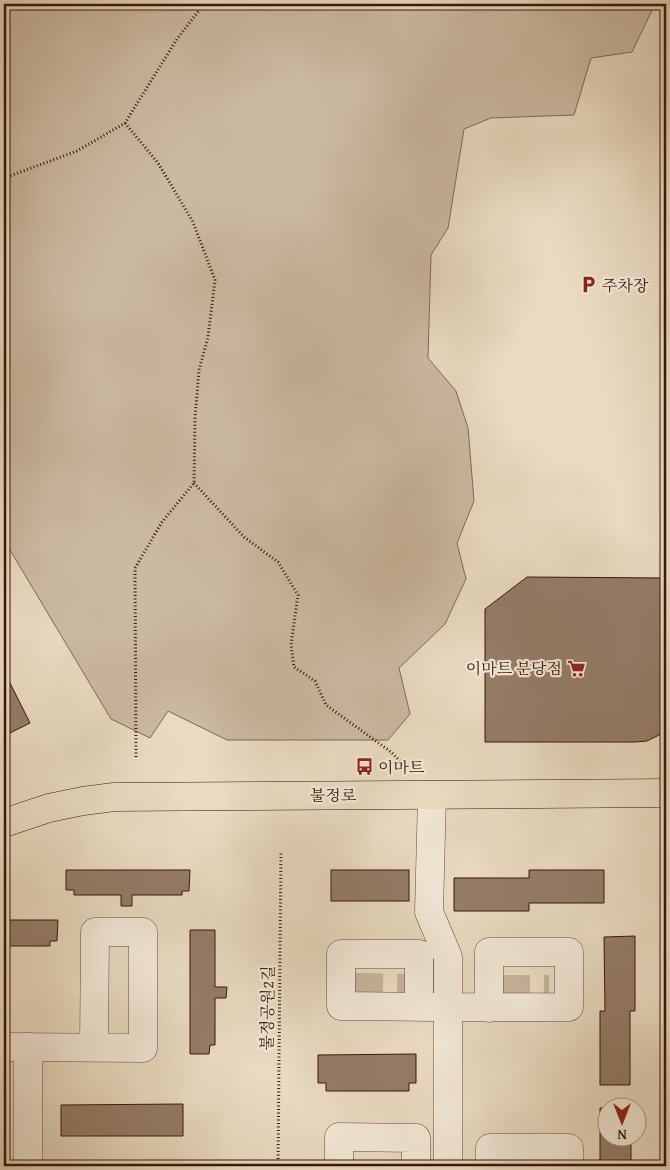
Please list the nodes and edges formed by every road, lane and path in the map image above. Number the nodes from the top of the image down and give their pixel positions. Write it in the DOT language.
graph roads {
  1 [pos="204,4"];
  2 [pos="125,123"];
  3 [pos="4,176"];
  4 [pos="194,483"];
  5 [pos="136,759"];
  6 [pos="401,762"];
  7 [pos="666,793"];
  8 [pos="432,795"];
  9 [pos="4,823"];
  10 [pos="281,851"];
  11 [pos="414,994"];
  12 [pos="493,995"];
  13 [pos="448,1008"];
  14 [pos="16,1047"];
  15 [pos="94,1047"];
  16 [pos="28,1166"];
  17 [pos="278,1166"];
  18 [pos="339,1166"];
  19 [pos="416,1166"];
  20 [pos="448,1166"];
  21 [pos="490,1166"];
  22 [pos="569,1166"];
  1 -- 2 [label="path"];
  2 -- 3 [label="path"];
  2 -- 4 [label="path"];
  4 -- 5 [label="path"];
  4 -- 6 [label="path"];
  7 -- 8 [label="main road, 불정로"];
  8 -- 9 [label="main road, 불정로"];
  8 -- 13 [label="lane"];
  10 -- 17 [label="path, 불정공원2길"];
  11 -- 13 [label="lane"];
  12 -- 13 [label="lane"];
  13 -- 20 [label="lane"];
  14 -- 15 [label="lane"];
  14 -- 16 [label="lane"];
  18 -- 19 [label="lane"];
  21 -- 22 [label="lane"];
}
